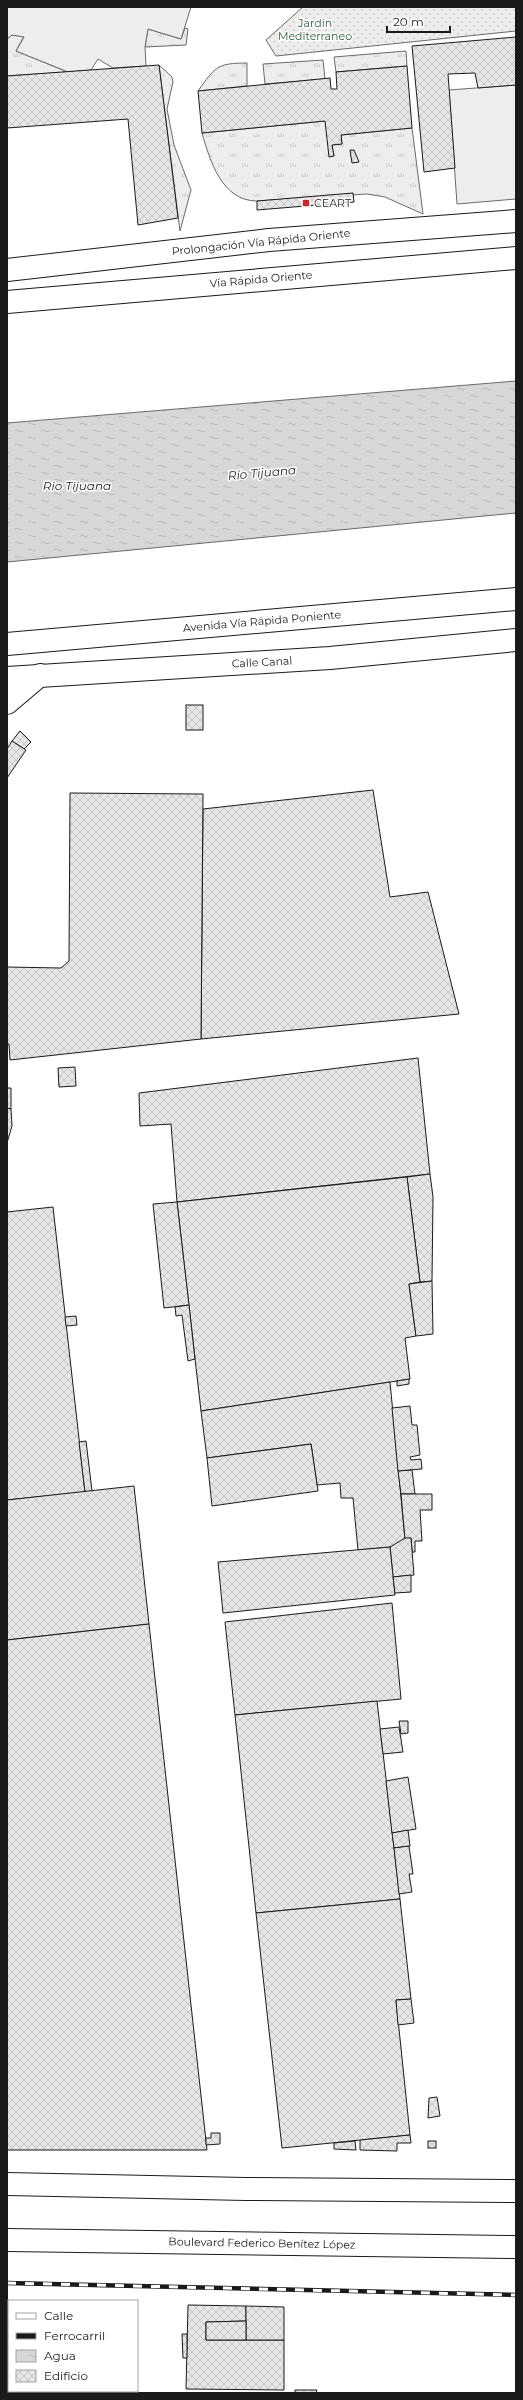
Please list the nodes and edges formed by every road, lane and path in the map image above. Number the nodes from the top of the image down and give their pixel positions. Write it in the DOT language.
graph roads {
  1 [pos="516,221"];
  2 [pos="516,258"];
  3 [pos="7,270"];
  4 [pos="7,302"];
  5 [pos="516,599"];
  6 [pos="516,640"];
  7 [pos="7,644"];
  8 [pos="40,675"];
  9 [pos="7,678"];
  10 [pos="7,703"];
  11 [pos="7,2184"];
  12 [pos="516,2191"];
  13 [pos="7,2240"];
  14 [pos="28,2240"];
  15 [pos="516,2247"];
  16 [pos="7,2255"];
  1 -- 3 [label="main road, Prolongación Vía Rápida Oriente"];
  2 -- 4 [label="main road, Vía Rápida Oriente"];
  5 -- 7 [label="main road, Avenida Vía Rápida Poniente"];
  6 -- 8 [label="main road, Calle Canal"];
  8 -- 9 [label="main road, Calle Canal"];
  8 -- 10 [label="main road"];
  11 -- 12 [label="main road"];
  13 -- 14 [label="main road, Boulevard Federico Benítez López"];
  14 -- 15 [label="main road, Boulevard Federico Benítez López"];
  14 -- 16 [label="main road"];
}
